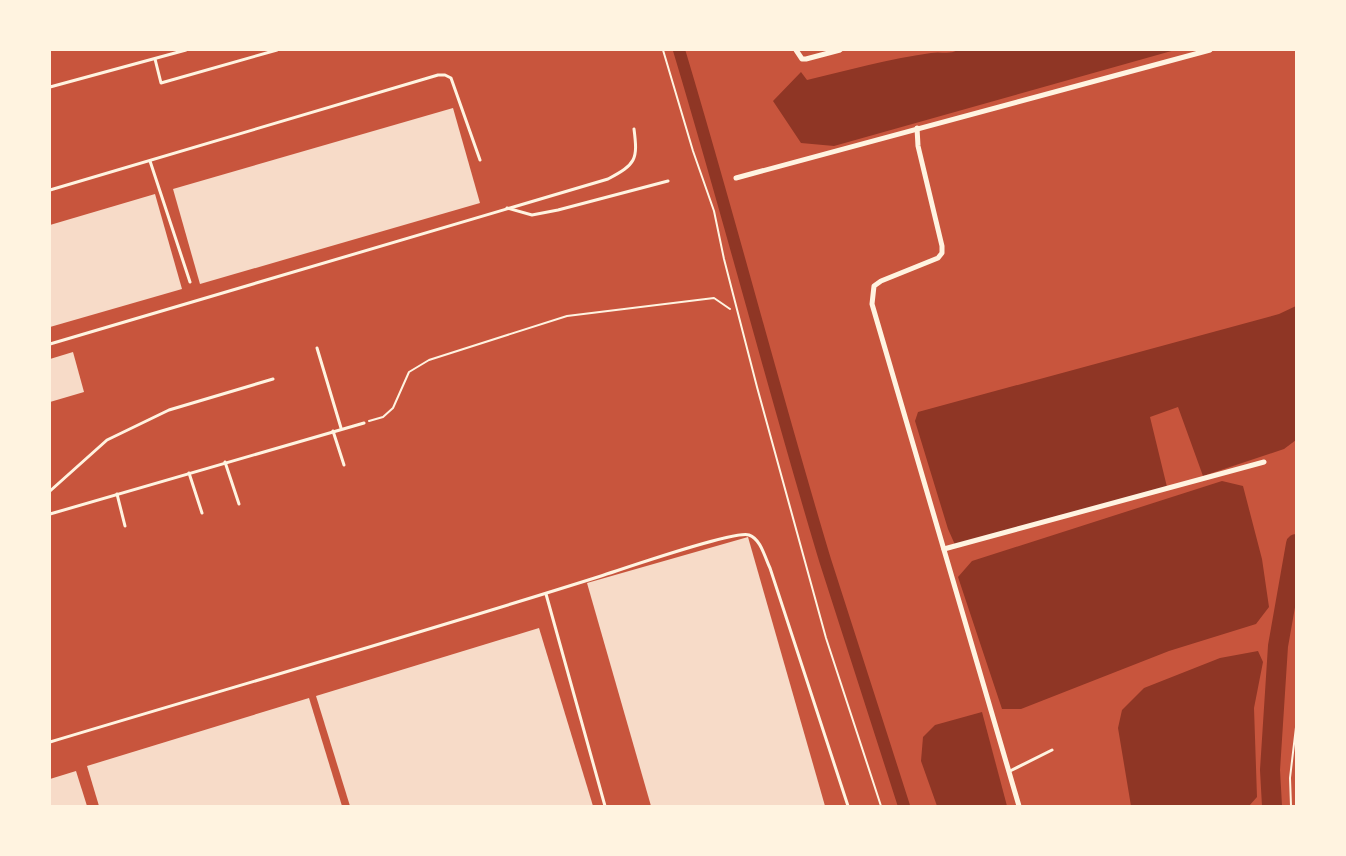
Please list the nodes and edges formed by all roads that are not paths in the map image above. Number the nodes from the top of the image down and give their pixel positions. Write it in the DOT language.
graph roads {
  1 [pos="186,50"];
  2 [pos="276,50"];
  3 [pos="796,50"];
  4 [pos="840,50"];
  5 [pos="1210,50"];
  6 [pos="155,59"];
  7 [pos="50,87"];
  8 [pos="916,128"];
  9 [pos="634,129"];
  10 [pos="480,160"];
  11 [pos="150,161"];
  12 [pos="736,178"];
  13 [pos="668,181"];
  14 [pos="50,190"];
  15 [pos="507,208"];
  16 [pos="190,282"];
  17 [pos="50,344"];
  18 [pos="317,348"];
  19 [pos="273,379"];
  20 [pos="364,423"];
  21 [pos="341,428"];
  22 [pos="333,431"];
  23 [pos="225,462"];
  24 [pos="1264,462"];
  25 [pos="344,465"];
  26 [pos="189,473"];
  27 [pos="50,491"];
  28 [pos="117,494"];
  29 [pos="239,504"];
  30 [pos="202,513"];
  31 [pos="50,514"];
  32 [pos="125,526"];
  33 [pos="944,549"];
  34 [pos="546,594"];
  35 [pos="50,742"];
  36 [pos="1052,750"];
  37 [pos="1010,771"];
  38 [pos="605,807"];
  39 [pos="848,807"];
  40 [pos="1019,807"];
  1 -- 6 [label="lane"];
  2 -- 6 [label="lane"];
  3 -- 4 [label="street"];
  5 -- 8 [label="street"];
  6 -- 7 [label="lane"];
  8 -- 12 [label="street"];
  8 -- 33 [label="street"];
  9 -- 15 [label="lane"];
  10 -- 11 [label="lane"];
  11 -- 14 [label="lane"];
  11 -- 16 [label="lane"];
  13 -- 15 [label="lane"];
  15 -- 17 [label="lane"];
  18 -- 21 [label="lane"];
  19 -- 27 [label="lane"];
  20 -- 21 [label="lane"];
  21 -- 22 [label="lane"];
  22 -- 23 [label="lane"];
  22 -- 25 [label="lane"];
  23 -- 26 [label="lane"];
  23 -- 29 [label="lane"];
  24 -- 33 [label="street"];
  26 -- 28 [label="lane"];
  26 -- 30 [label="lane"];
  28 -- 31 [label="lane"];
  28 -- 32 [label="lane"];
  33 -- 37 [label="street"];
  34 -- 35 [label="lane"];
  34 -- 38 [label="lane"];
  34 -- 39 [label="lane"];
  36 -- 37 [label="lane"];
  37 -- 40 [label="street"];
}
